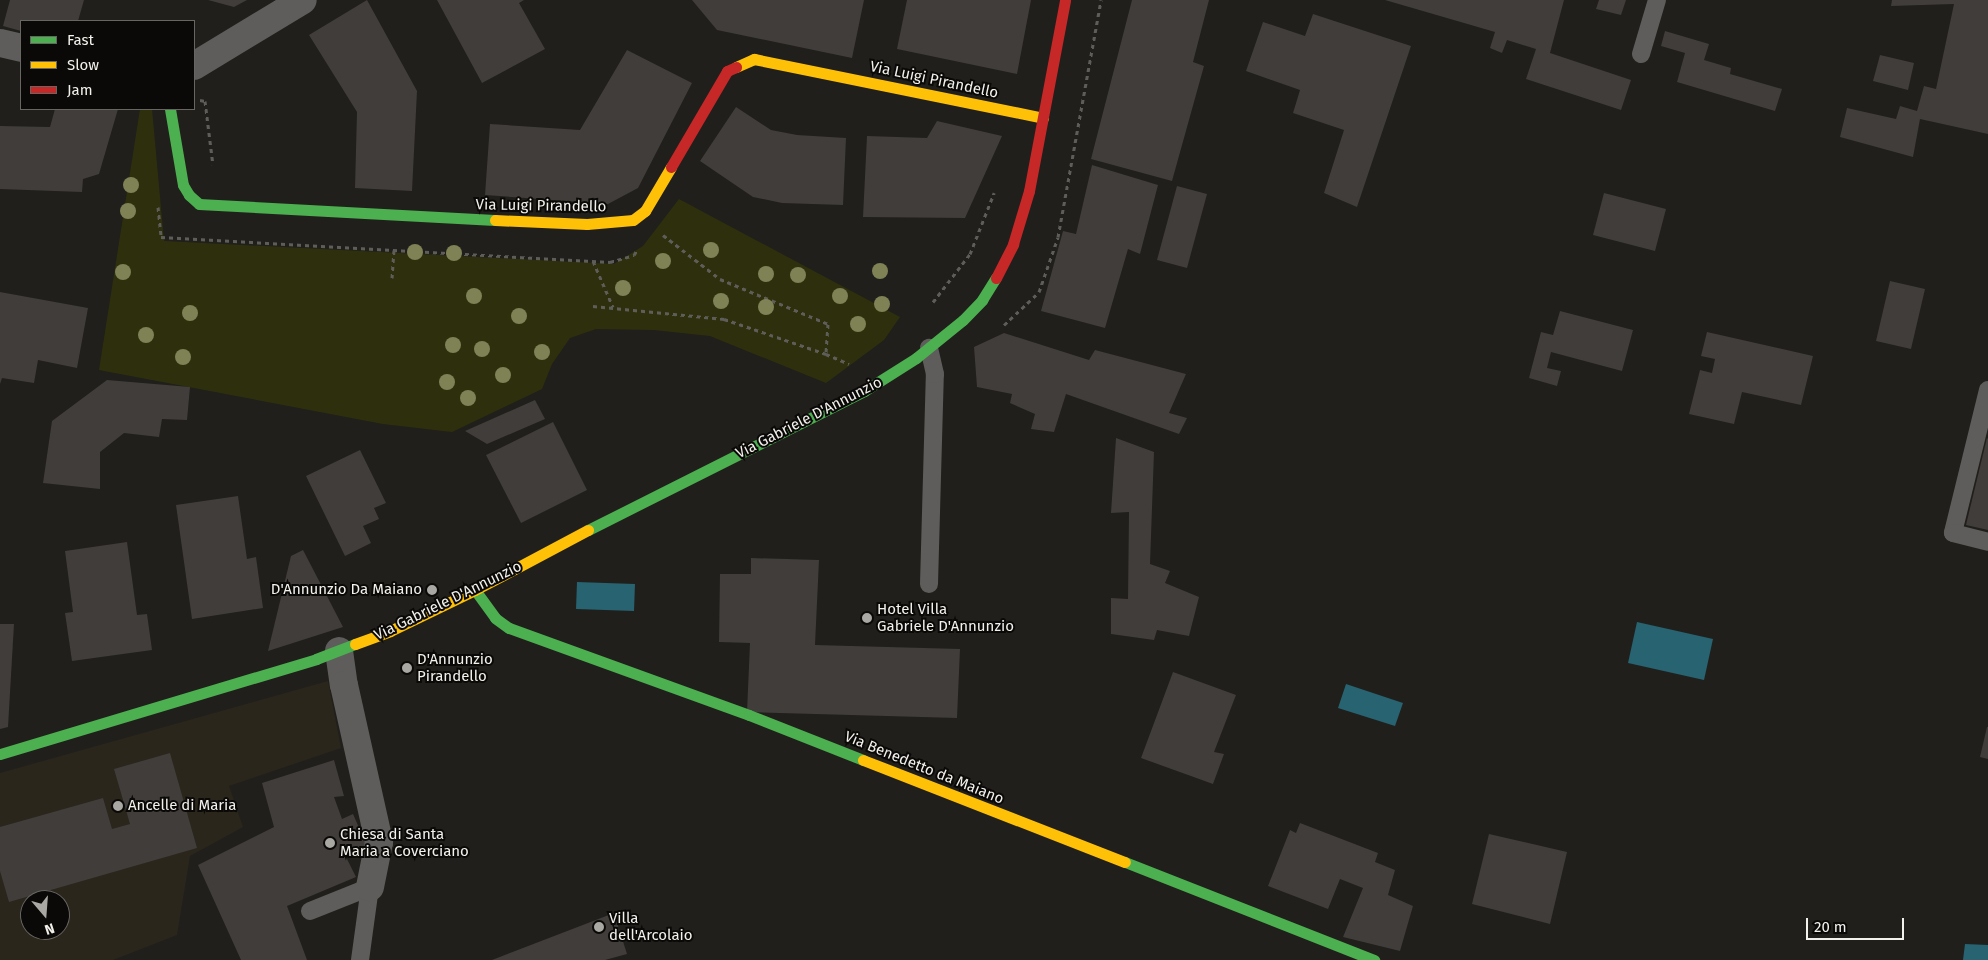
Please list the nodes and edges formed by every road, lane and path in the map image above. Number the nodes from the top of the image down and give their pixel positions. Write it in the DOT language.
graph roads {
  1 [pos="303,0"];
  2 [pos="1065,0"];
  3 [pos="1657,0"];
  4 [pos="0,43"];
  5 [pos="20,48"];
  6 [pos="1641,54"];
  7 [pos="195,65"];
  8 [pos="195,98"];
  9 [pos="170,110"];
  10 [pos="1043,118"];
  11 [pos="214,173"];
  12 [pos="660,233"];
  13 [pos="394,250"];
  14 [pos="593,261"];
  15 [pos="392,278"];
  16 [pos="593,306"];
  17 [pos="614,308"];
  18 [pos="930,348"];
  19 [pos="826,354"];
  20 [pos="847,371"];
  21 [pos="1988,390"];
  22 [pos="1988,542"];
  23 [pos="929,584"];
  24 [pos="475,590"];
  25 [pos="339,651"];
  26 [pos="0,754"];
  27 [pos="370,887"];
  28 [pos="310,912"];
  29 [pos="360,960"];
  30 [pos="1374,960"];
  1 -- 7 [label="street"];
  2 -- 10 [label="street, Via Gabriele D'Annunzio"];
  3 -- 6 [label="lane"];
  4 -- 5 [label="street"];
  8 -- 11 [label="path"];
  9 -- 10 [label="street, Via Luigi Pirandello"];
  10 -- 18 [label="street, Via Gabriele D'Annunzio"];
  12 -- 19 [label="path"];
  13 -- 15 [label="path"];
  14 -- 17 [label="path"];
  16 -- 17 [label="path"];
  17 -- 19 [label="path"];
  18 -- 23 [label="lane"];
  18 -- 24 [label="street, Via Gabriele D'Annunzio"];
  19 -- 20 [label="path"];
  21 -- 22 [label="lane"];
  24 -- 25 [label="street, Via Gabriele D'Annunzio"];
  24 -- 30 [label="street, Via Benedetto da Maiano"];
  25 -- 26 [label="street, Via Gabriele D'Annunzio"];
  25 -- 27 [label="street"];
  27 -- 28 [label="lane"];
  27 -- 29 [label="lane"];
}
